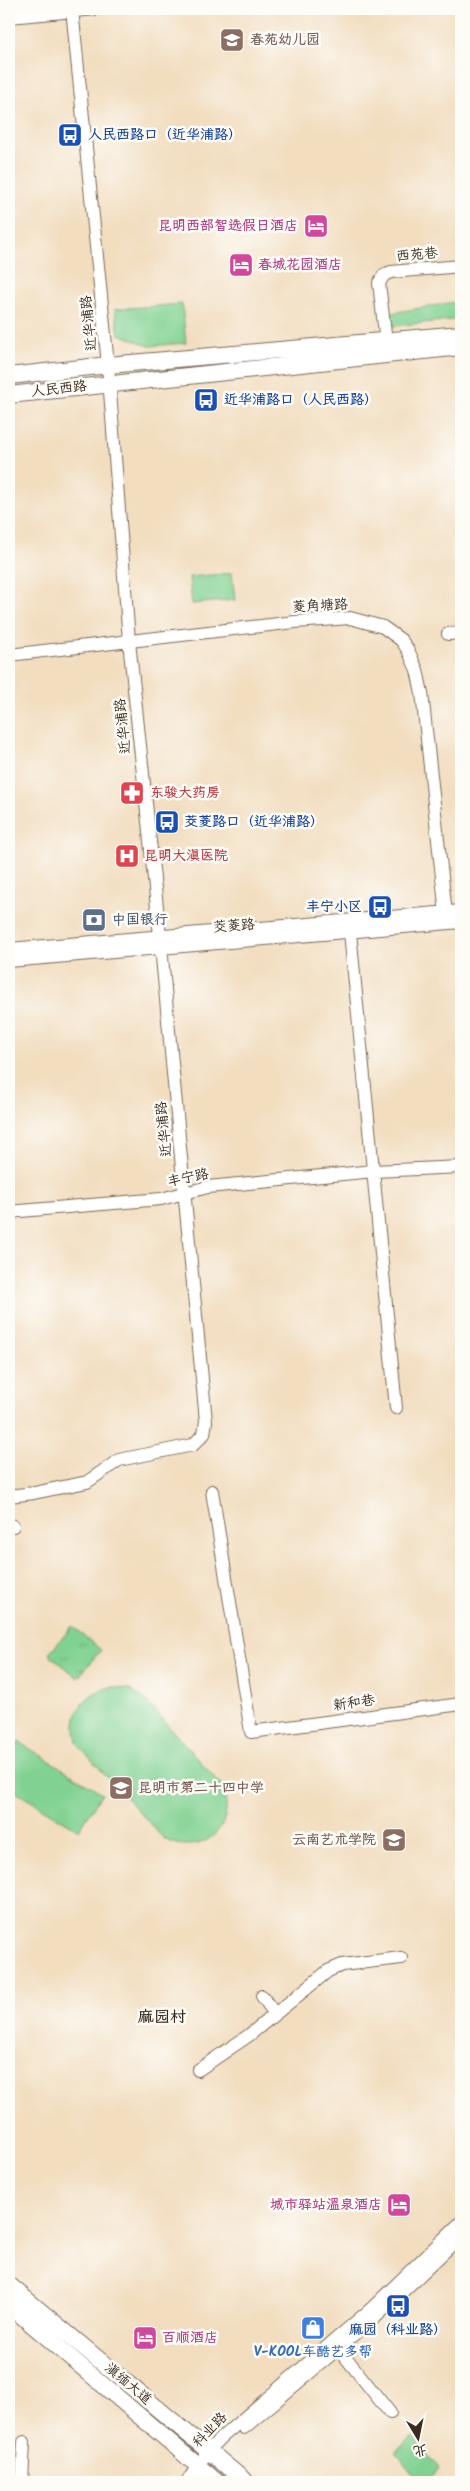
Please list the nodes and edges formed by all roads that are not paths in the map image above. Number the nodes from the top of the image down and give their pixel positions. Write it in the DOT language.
graph roads {
  1 [pos="96,9"];
  2 [pos="72,10"];
  3 [pos="9,17"];
  4 [pos="461,266"];
  5 [pos="461,334"];
  6 [pos="386,342"];
  7 [pos="461,346"];
  8 [pos="108,365"];
  9 [pos="9,376"];
  10 [pos="110,384"];
  11 [pos="9,394"];
  12 [pos="129,642"];
  13 [pos="9,655"];
  14 [pos="461,911"];
  15 [pos="446,918"];
  16 [pos="461,922"];
  17 [pos="350,932"];
  18 [pos="161,942"];
  19 [pos="9,949"];
  20 [pos="9,961"];
  21 [pos="461,1167"];
  22 [pos="374,1171"];
  23 [pos="185,1193"];
  24 [pos="9,1212"];
  25 [pos="396,1408"];
  26 [pos="212,1491"];
  27 [pos="9,1496"];
  28 [pos="461,1704"];
  29 [pos="401,1958"];
  30 [pos="262,1996"];
  31 [pos="276,2014"];
  32 [pos="198,2070"];
  33 [pos="461,2222"];
  34 [pos="461,2236"];
  35 [pos="9,2285"];
  36 [pos="9,2306"];
  37 [pos="339,2349"];
  38 [pos="390,2413"];
  39 [pos="24,2442"];
  40 [pos="212,2454"];
  41 [pos="198,2466"];
  42 [pos="22,2482"];
  43 [pos="187,2482"];
  44 [pos="217,2482"];
  45 [pos="246,2482"];
  1 -- 2 [label="street"];
  2 -- 3 [label="street"];
  2 -- 8 [label="street, 近华浦路"];
  4 -- 6 [label="street, 西苑巷"];
  5 -- 6 [label="main road, 人民西路"];
  6 -- 8 [label="main road, 人民西路"];
  7 -- 10 [label="main road, 人民西路"];
  8 -- 9 [label="main road, 人民西路"];
  8 -- 10 [label="street, 近华浦路"];
  10 -- 11 [label="main road, 人民西路"];
  10 -- 12 [label="street, 近华浦路"];
  12 -- 13 [label="street, 菱角塘路"];
  12 -- 15 [label="street, 菱角塘路"];
  12 -- 18 [label="street, 近华浦路"];
  14 -- 15 [label="street, 茭菱路"];
  15 -- 16 [label="street, 茭菱路"];
  15 -- 17 [label="street, 茭菱路"];
  15 -- 18 [label="street, 茭菱路"];
  17 -- 18 [label="street, 茭菱路"];
  17 -- 22 [label="street"];
  18 -- 19 [label="street, 茭菱路"];
  18 -- 20 [label="street, 茭菱路"];
  18 -- 23 [label="street, 近华浦路"];
  21 -- 22 [label="street, 丰宁路"];
  22 -- 23 [label="street, 丰宁路"];
  22 -- 25 [label="street"];
  23 -- 24 [label="street, 丰宁路"];
  23 -- 27 [label="street, 近华浦路"];
  26 -- 28 [label="street, 新和巷"];
  29 -- 31 [label="street"];
  30 -- 31 [label="street"];
  31 -- 32 [label="street"];
  33 -- 40 [label="street, 科业路"];
  34 -- 37 [label="street, 科业路"];
  35 -- 40 [label="main road, 滇缅大道"];
  36 -- 41 [label="main road, 滇缅大道"];
  37 -- 38 [label="street"];
  37 -- 40 [label="street, 科业路"];
  39 -- 42 [label="street"];
  40 -- 41 [label="street, 科业路"];
  40 -- 45 [label="main road, 滇缅大道"];
  41 -- 43 [label="street, 科业路"];
  41 -- 44 [label="main road, 滇缅大道"];
}
